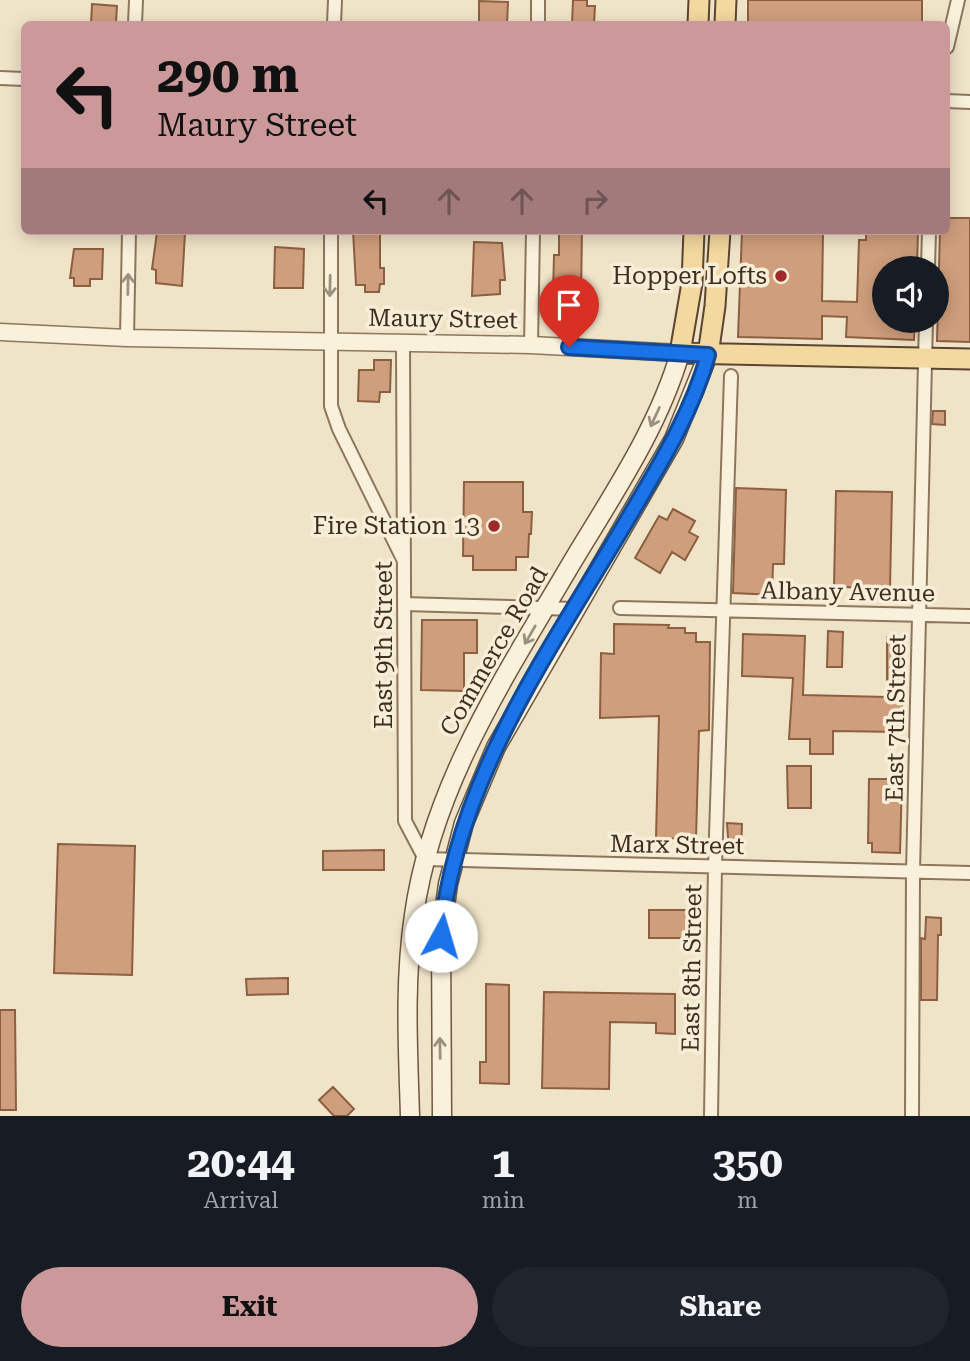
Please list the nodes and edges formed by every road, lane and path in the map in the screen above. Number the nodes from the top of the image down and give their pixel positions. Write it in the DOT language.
graph roads {
  1 [pos="136,0"];
  2 [pos="335,0"];
  3 [pos="538,0"];
  4 [pos="699,0"];
  5 [pos="726,0"];
  6 [pos="958,0"];
  7 [pos="135,21"];
  8 [pos="334,21"];
  9 [pos="538,21"];
  10 [pos="698,21"];
  11 [pos="725,21"];
  12 [pos="950,34"];
  13 [pos="0,78"];
  14 [pos="21,79"];
  15 [pos="950,101"];
  16 [pos="970,102"];
  17 [pos="129,235"];
  18 [pos="331,235"];
  19 [pos="533,235"];
  20 [pos="694,235"];
  21 [pos="720,235"];
  22 [pos="929,235"];
  23 [pos="928,256"];
  24 [pos="0,332"];
  25 [pos="926,333"];
  26 [pos="127,338"];
  27 [pos="330,342"];
  28 [pos="403,342"];
  29 [pos="531,345"];
  30 [pos="680,353"];
  31 [pos="708,355"];
  32 [pos="925,358"];
  33 [pos="970,359"];
  34 [pos="730,376"];
  35 [pos="405,563"];
  36 [pos="404,604"];
  37 [pos="546,607"];
  38 [pos="621,608"];
  39 [pos="575,609"];
  40 [pos="724,610"];
  41 [pos="919,614"];
  42 [pos="970,616"];
  43 [pos="425,859"];
  44 [pos="453,860"];
  45 [pos="715,866"];
  46 [pos="913,872"];
  47 [pos="970,873"];
  48 [pos="410,1116"];
  49 [pos="442,1116"];
  50 [pos="711,1116"];
  51 [pos="912,1116"];
  1 -- 7 [label="street"];
  2 -- 8 [label="street"];
  3 -- 9 [label="street"];
  4 -- 10 [label="main road"];
  5 -- 11 [label="main road"];
  6 -- 12 [label="street"];
  13 -- 14 [label="street"];
  15 -- 16 [label="street"];
  26 -- 17 [label="street, one-way"];
  18 -- 27 [label="street, one-way"];
  19 -- 29 [label="street"];
  20 -- 30 [label="main road, Commerce Road"];
  21 -- 31 [label="main road, Commerce Road"];
  22 -- 23 [label="street"];
  24 -- 26 [label="street, Maury Street"];
  25 -- 32 [label="street, East 7th Street"];
  26 -- 27 [label="street, Maury Street"];
  27 -- 28 [label="street, Maury Street"];
  27 -- 35 [label="street"];
  28 -- 29 [label="street, Maury Street"];
  28 -- 35 [label="street, East 9th Street"];
  29 -- 30 [label="street, Maury Street"];
  30 -- 31 [label="main road, Maury Street"];
  30 -- 37 [label="main road, Commerce Road, one-way"];
  31 -- 32 [label="main road, Maury Street"];
  31 -- 39 [label="main road, Commerce Road"];
  32 -- 33 [label="main road, Maury Street"];
  32 -- 41 [label="street, East 7th Street"];
  34 -- 40 [label="street, Albany Avenue"];
  35 -- 36 [label="street, East 9th Street"];
  36 -- 37 [label="street"];
  36 -- 43 [label="street, East 9th Street"];
  37 -- 39 [label="street"];
  37 -- 43 [label="main road, Commerce Road, one-way"];
  38 -- 40 [label="street, Albany Avenue"];
  39 -- 44 [label="main road, Commerce Road"];
  40 -- 41 [label="street, Albany Avenue"];
  40 -- 45 [label="street, East 8th Street"];
  41 -- 42 [label="street, Albany Avenue"];
  41 -- 46 [label="street, East 7th Street"];
  43 -- 44 [label="street, Marx Street"];
  43 -- 48 [label="main road, Commerce Road"];
  44 -- 45 [label="street, Marx Street"];
  49 -- 44 [label="main road, Commerce Road, one-way"];
  45 -- 46 [label="street, Marx Street"];
  45 -- 50 [label="street, East 8th Street"];
  46 -- 47 [label="street, Marx Street"];
  46 -- 51 [label="street, East 7th Street"];
}
